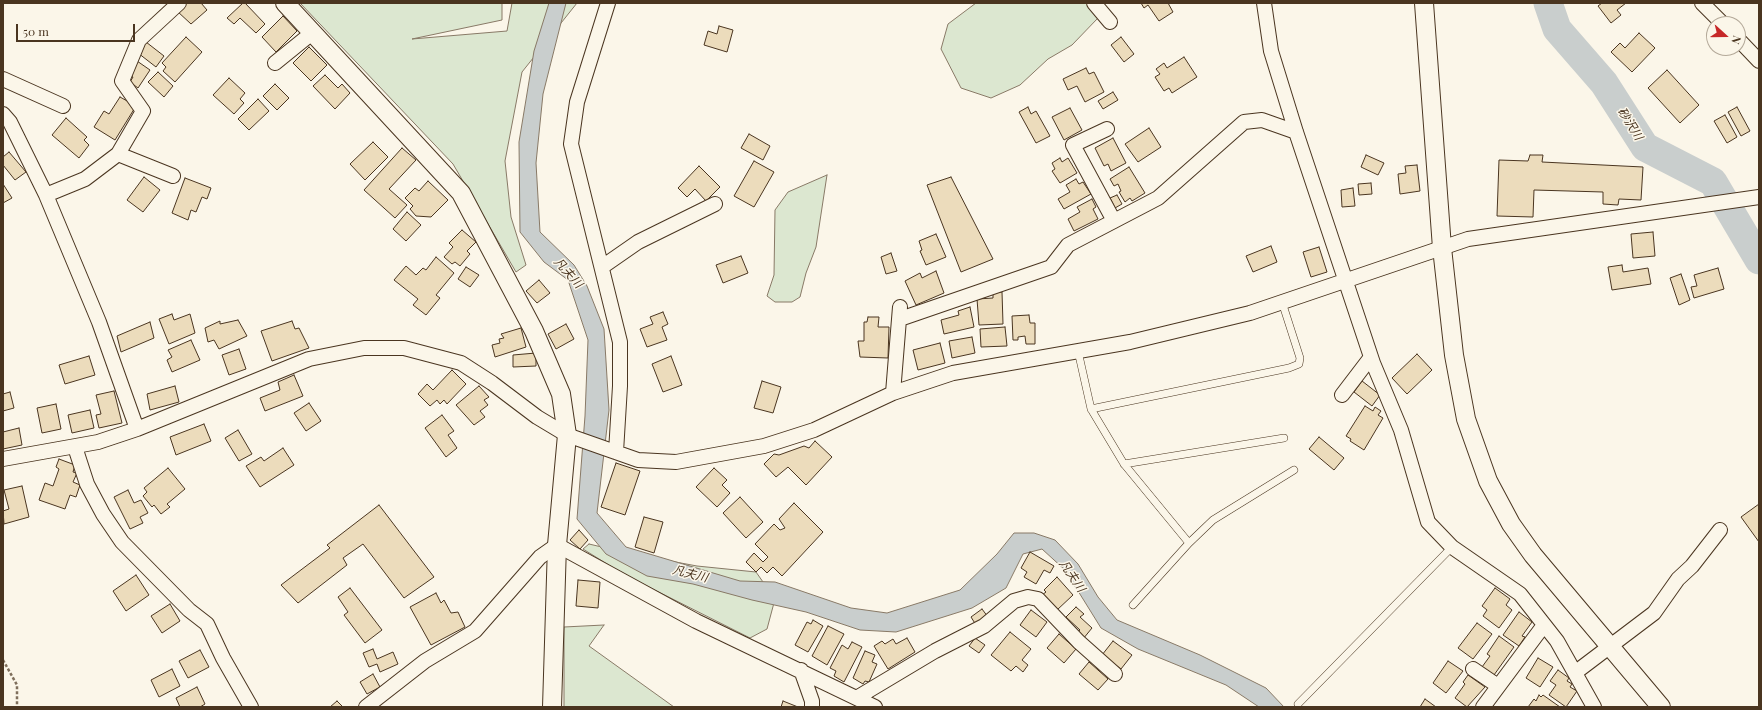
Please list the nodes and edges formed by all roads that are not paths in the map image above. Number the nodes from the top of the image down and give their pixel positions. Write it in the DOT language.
graph roads {
  1 [pos="179,3"];
  2 [pos="285,3"];
  3 [pos="608,3"];
  4 [pos="1094,3"];
  5 [pos="1264,3"];
  6 [pos="1424,3"];
  7 [pos="1702,3"];
  8 [pos="1715,16"];
  9 [pos="1110,22"];
  10 [pos="312,34"];
  11 [pos="1746,47"];
  12 [pos="1759,61"];
  13 [pos="275,63"];
  14 [pos="3,79"];
  15 [pos="63,106"];
  16 [pos="3,114"];
  17 [pos="1107,129"];
  18 [pos="1296,132"];
  19 [pos="118,154"];
  20 [pos="173,176"];
  21 [pos="46,195"];
  22 [pos="1759,197"];
  23 [pos="715,204"];
  24 [pos="1114,221"];
  25 [pos="1442,248"];
  26 [pos="602,267"];
  27 [pos="1344,281"];
  28 [pos="1282,302"];
  29 [pos="1078,351"];
  30 [pos="1371,357"];
  31 [pos="893,393"];
  32 [pos="1342,395"];
  33 [pos="1091,410"];
  34 [pos="137,429"];
  35 [pos="567,435"];
  36 [pos="1284,438"];
  37 [pos="75,447"];
  38 [pos="616,452"];
  39 [pos="3,459"];
  40 [pos="1124,464"];
  41 [pos="1294,470"];
  42 [pos="1720,530"];
  43 [pos="1189,544"];
  44 [pos="557,545"];
  45 [pos="1452,547"];
  46 [pos="1133,605"];
  47 [pos="1544,625"];
  48 [pos="1609,647"];
  49 [pos="1473,669"];
  50 [pos="801,670"];
  51 [pos="1576,672"];
  52 [pos="1115,674"];
  53 [pos="1498,686"];
  54 [pos="858,697"];
  55 [pos="1298,704"];
  56 [pos="251,707"];
  57 [pos="366,707"];
  58 [pos="552,707"];
  59 [pos="812,707"];
  60 [pos="875,707"];
  61 [pos="1483,707"];
  62 [pos="1594,707"];
  63 [pos="1661,707"];
  1 -- 19 [label="street"];
  2 -- 10 [label="street"];
  3 -- 26 [label="street"];
  4 -- 9 [label="street"];
  5 -- 18 [label="street"];
  6 -- 25 [label="street"];
  7 -- 8 [label="street"];
  10 -- 13 [label="street"];
  10 -- 35 [label="street"];
  11 -- 12 [label="street"];
  14 -- 15 [label="street"];
  16 -- 21 [label="street"];
  17 -- 24 [label="street"];
  18 -- 24 [label="street"];
  18 -- 27 [label="street"];
  19 -- 20 [label="street"];
  19 -- 21 [label="street"];
  21 -- 34 [label="street"];
  22 -- 25 [label="street"];
  23 -- 26 [label="street"];
  24 -- 31 [label="street"];
  25 -- 27 [label="street"];
  25 -- 48 [label="street"];
  26 -- 38 [label="street"];
  27 -- 28 [label="street"];
  27 -- 30 [label="street"];
  28 -- 29 [label="street"];
  28 -- 33 [label="lane"];
  29 -- 31 [label="street"];
  29 -- 33 [label="lane"];
  30 -- 32 [label="street"];
  30 -- 45 [label="street"];
  31 -- 38 [label="street"];
  33 -- 40 [label="lane"];
  34 -- 35 [label="street"];
  34 -- 37 [label="street"];
  35 -- 38 [label="street"];
  35 -- 44 [label="street"];
  36 -- 40 [label="lane"];
  37 -- 39 [label="street"];
  37 -- 56 [label="street"];
  40 -- 43 [label="lane"];
  41 -- 43 [label="lane"];
  42 -- 48 [label="street"];
  43 -- 46 [label="lane"];
  44 -- 50 [label="street"];
  44 -- 57 [label="street"];
  44 -- 58 [label="street"];
  45 -- 47 [label="street"];
  45 -- 55 [label="lane"];
  47 -- 51 [label="street"];
  47 -- 53 [label="street"];
  48 -- 51 [label="street"];
  48 -- 63 [label="street"];
  49 -- 53 [label="street"];
  50 -- 54 [label="street"];
  50 -- 59 [label="street"];
  51 -- 62 [label="street"];
  52 -- 54 [label="street"];
  53 -- 61 [label="street"];
  54 -- 60 [label="street"];
}
